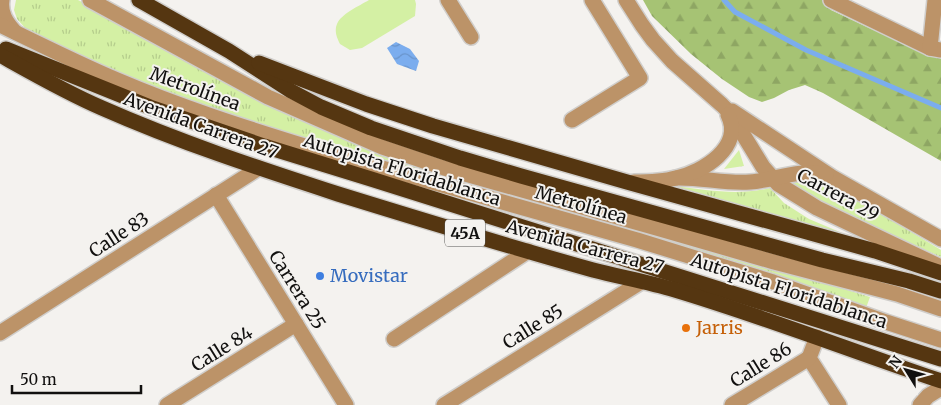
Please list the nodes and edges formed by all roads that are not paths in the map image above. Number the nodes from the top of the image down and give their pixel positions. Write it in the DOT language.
graph roads {
  1 [pos="2,0"];
  2 [pos="90,0"];
  3 [pos="139,0"];
  4 [pos="448,0"];
  5 [pos="592,0"];
  6 [pos="626,0"];
  7 [pos="832,0"];
  8 [pos="935,0"];
  9 [pos="0,25"];
  10 [pos="15,32"];
  11 [pos="471,37"];
  12 [pos="0,47"];
  13 [pos="935,49"];
  14 [pos="229,52"];
  15 [pos="0,55"];
  16 [pos="722,105"];
  17 [pos="572,120"];
  18 [pos="259,168"];
  19 [pos="832,177"];
  20 [pos="676,178"];
  21 [pos="772,179"];
  22 [pos="627,182"];
  23 [pos="216,195"];
  24 [pos="941,239"];
  25 [pos="528,251"];
  26 [pos="941,268"];
  27 [pos="941,272"];
  28 [pos="641,282"];
  29 [pos="941,291"];
  30 [pos="941,309"];
  31 [pos="296,324"];
  32 [pos="0,333"];
  33 [pos="816,337"];
  34 [pos="394,339"];
  35 [pos="941,340"];
  36 [pos="809,358"];
  37 [pos="941,359"];
  38 [pos="941,381"];
  39 [pos="941,388"];
  40 [pos="167,405"];
  41 [pos="346,405"];
  42 [pos="444,405"];
  43 [pos="732,405"];
  44 [pos="839,405"];
  45 [pos="920,405"];
  1 -- 10 [label="street, Metrolínea"];
  2 -- 30 [label="street, Metrolínea"];
  3 -- 14 [label="highway, Autopista Floridablanca"];
  4 -- 11 [label="street"];
  5 -- 17 [label="street"];
  6 -- 16 [label="street, Carrera 29"];
  7 -- 13 [label="street"];
  8 -- 13 [label="street"];
  9 -- 10 [label="street, Metrolínea"];
  10 -- 35 [label="street, Metrolínea"];
  12 -- 37 [label="highway, Autopista Floridablanca / 45A"];
  14 -- 22 [label="highway"];
  14 -- 29 [label="highway, Autopista Floridablanca"];
  15 -- 18 [label="highway, Avenida Carrera 27 / 45A"];
  16 -- 19 [label="street"];
  16 -- 20 [label="street, Carrera 29"];
  16 -- 21 [label="street, Carrera 29"];
  18 -- 23 [label="street, Calle 83"];
  18 -- 25 [label="highway, Avenida Carrera 27 / 45A"];
  19 -- 21 [label="street"];
  19 -- 24 [label="street"];
  20 -- 21 [label="street"];
  20 -- 22 [label="street, Carrera 29"];
  21 -- 26 [label="street, Carrera 29"];
  22 -- 27 [label="highway"];
  23 -- 31 [label="street, Carrera 25"];
  23 -- 32 [label="street, Calle 83"];
  25 -- 28 [label="highway, Avenida Carrera 27 / 45A"];
  25 -- 34 [label="street"];
  28 -- 33 [label="highway, Avenida Carrera 27 / 45A"];
  28 -- 42 [label="street, Calle 85"];
  31 -- 40 [label="street, Calle 84"];
  31 -- 41 [label="street, Carrera 25"];
  33 -- 36 [label="street"];
  33 -- 38 [label="highway, Avenida Carrera 27 / 45A"];
  36 -- 43 [label="street, Calle 86"];
  36 -- 44 [label="street"];
  39 -- 45 [label="street"];
}
